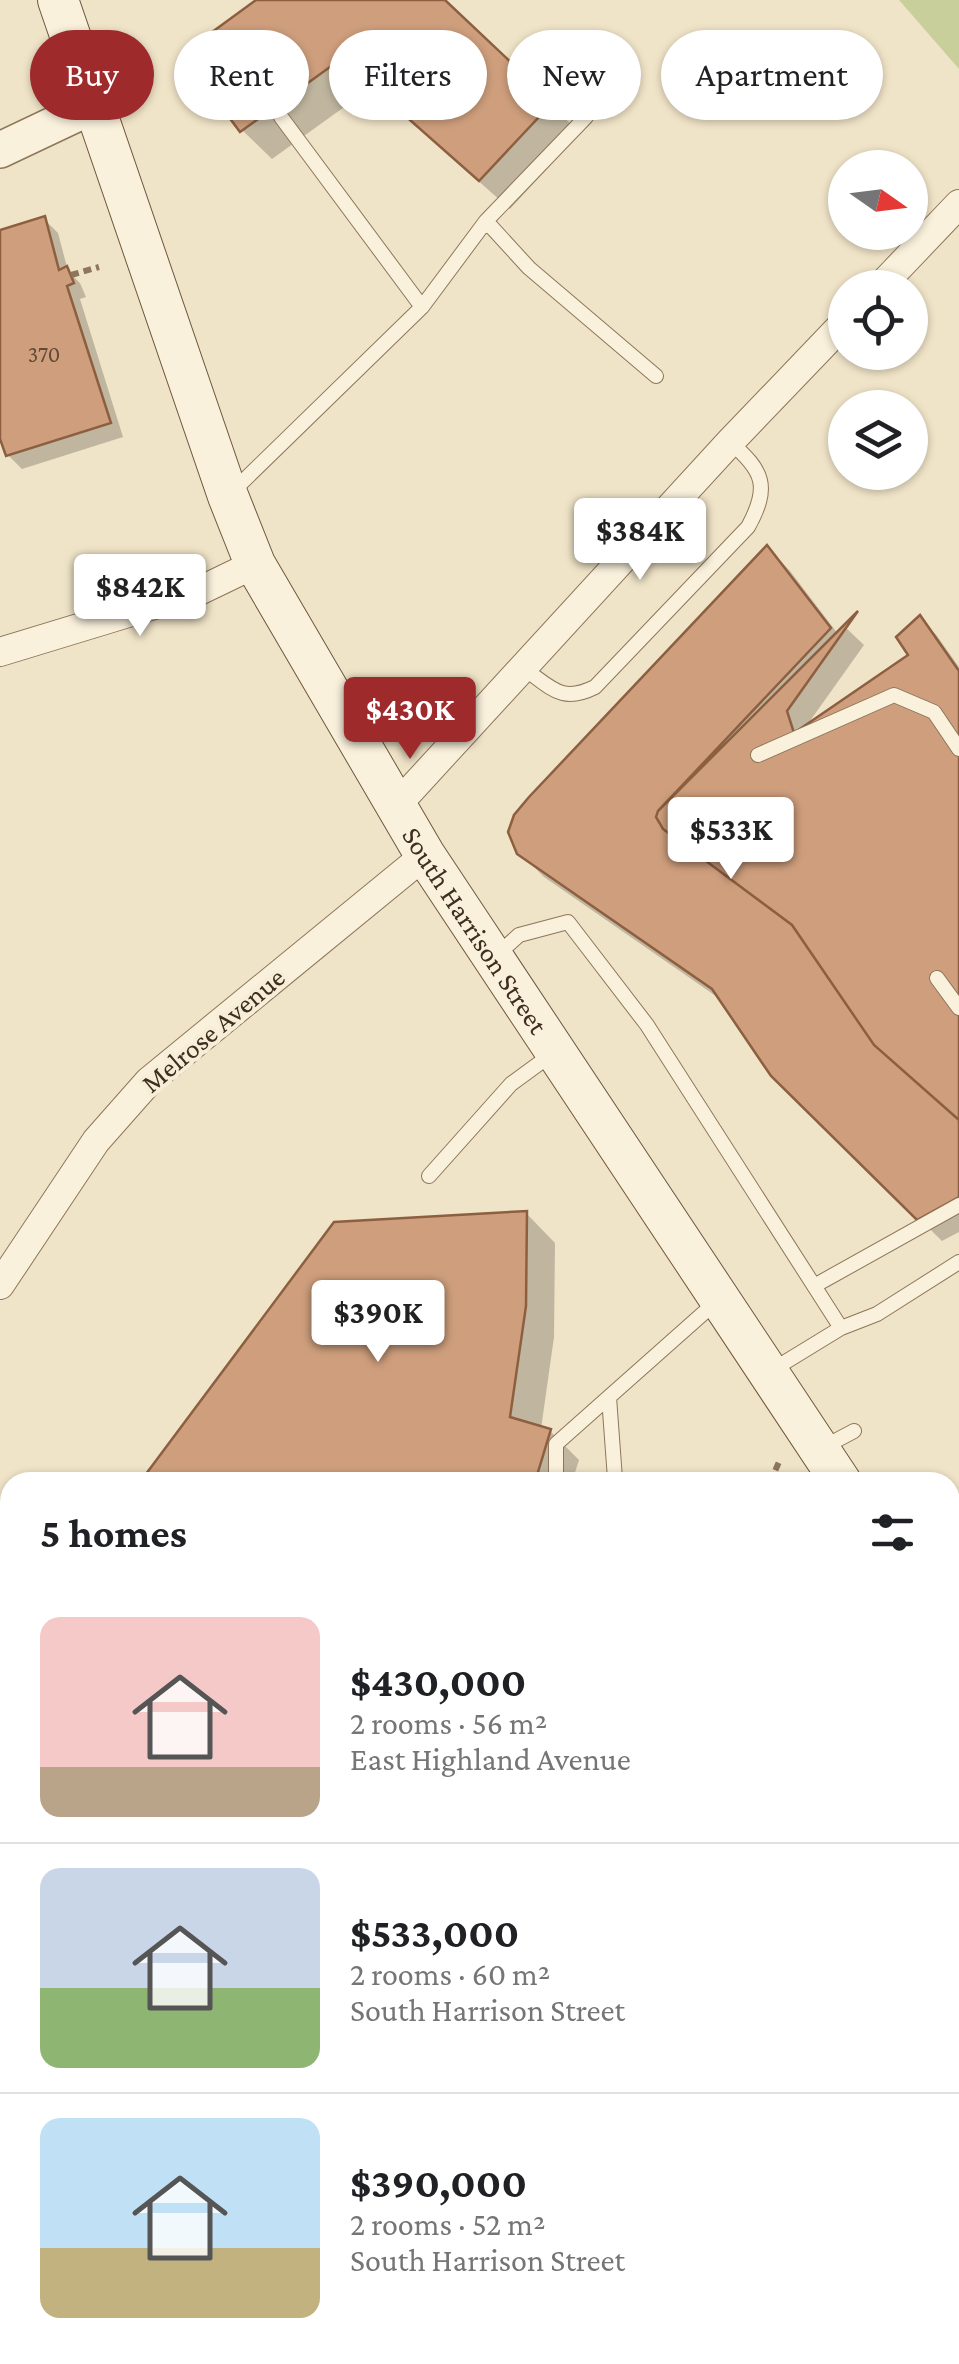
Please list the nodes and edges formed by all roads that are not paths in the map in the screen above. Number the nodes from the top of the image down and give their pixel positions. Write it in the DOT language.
graph roads {
  1 [pos="58,0"];
  2 [pos="68,30"];
  3 [pos="63,120"];
  4 [pos="98,120"];
  5 [pos="282,120"];
  6 [pos="583,120"];
  7 [pos="0,150"];
  8 [pos="959,204"];
  9 [pos="486,220"];
  10 [pos="895,270"];
  11 [pos="422,307"];
  12 [pos="828,340"];
  13 [pos="656,376"];
  14 [pos="730,442"];
  15 [pos="228,496"];
  16 [pos="255,564"];
  17 [pos="0,652"];
  18 [pos="523,668"];
  19 [pos="959,749"];
  20 [pos="758,755"];
  21 [pos="396,806"];
  22 [pos="425,855"];
  23 [pos="495,956"];
  24 [pos="938,978"];
  25 [pos="959,1008"];
  26 [pos="556,1051"];
  27 [pos="428,1176"];
  28 [pos="959,1205"];
  29 [pos="959,1262"];
  30 [pos="1,1283"];
  31 [pos="814,1286"];
  32 [pos="720,1298"];
  33 [pos="841,1328"];
  34 [pos="769,1373"];
  35 [pos="609,1397"];
  36 [pos="838,1454"];
  37 [pos="556,1472"];
  38 [pos="614,1472"];
  1 -- 2 [label="main road, South Harrison Street"];
  3 -- 7 [label="street"];
  4 -- 15 [label="main road, South Harrison Street"];
  5 -- 11 [label="lane"];
  6 -- 9 [label="lane"];
  8 -- 10 [label="street"];
  9 -- 11 [label="lane"];
  9 -- 13 [label="lane"];
  11 -- 15 [label="lane"];
  12 -- 14 [label="street"];
  14 -- 18 [label="street"];
  14 -- 18 [label="lane"];
  15 -- 16 [label="main road, South Harrison Street"];
  16 -- 17 [label="street"];
  16 -- 21 [label="main road, South Harrison Street"];
  18 -- 21 [label="street"];
  19 -- 20 [label="lane"];
  21 -- 22 [label="main road, South Harrison Street"];
  22 -- 23 [label="main road, South Harrison Street"];
  22 -- 30 [label="street, Melrose Avenue"];
  23 -- 26 [label="main road, South Harrison Street"];
  23 -- 31 [label="lane"];
  24 -- 25 [label="lane"];
  26 -- 27 [label="lane"];
  26 -- 32 [label="main road, South Harrison Street"];
  28 -- 31 [label="lane"];
  29 -- 33 [label="lane"];
  31 -- 33 [label="lane"];
  32 -- 34 [label="main road, South Harrison Street"];
  32 -- 35 [label="lane"];
  33 -- 34 [label="lane"];
  34 -- 36 [label="main road, South Harrison Street"];
  35 -- 37 [label="lane"];
  35 -- 38 [label="lane"];
}
